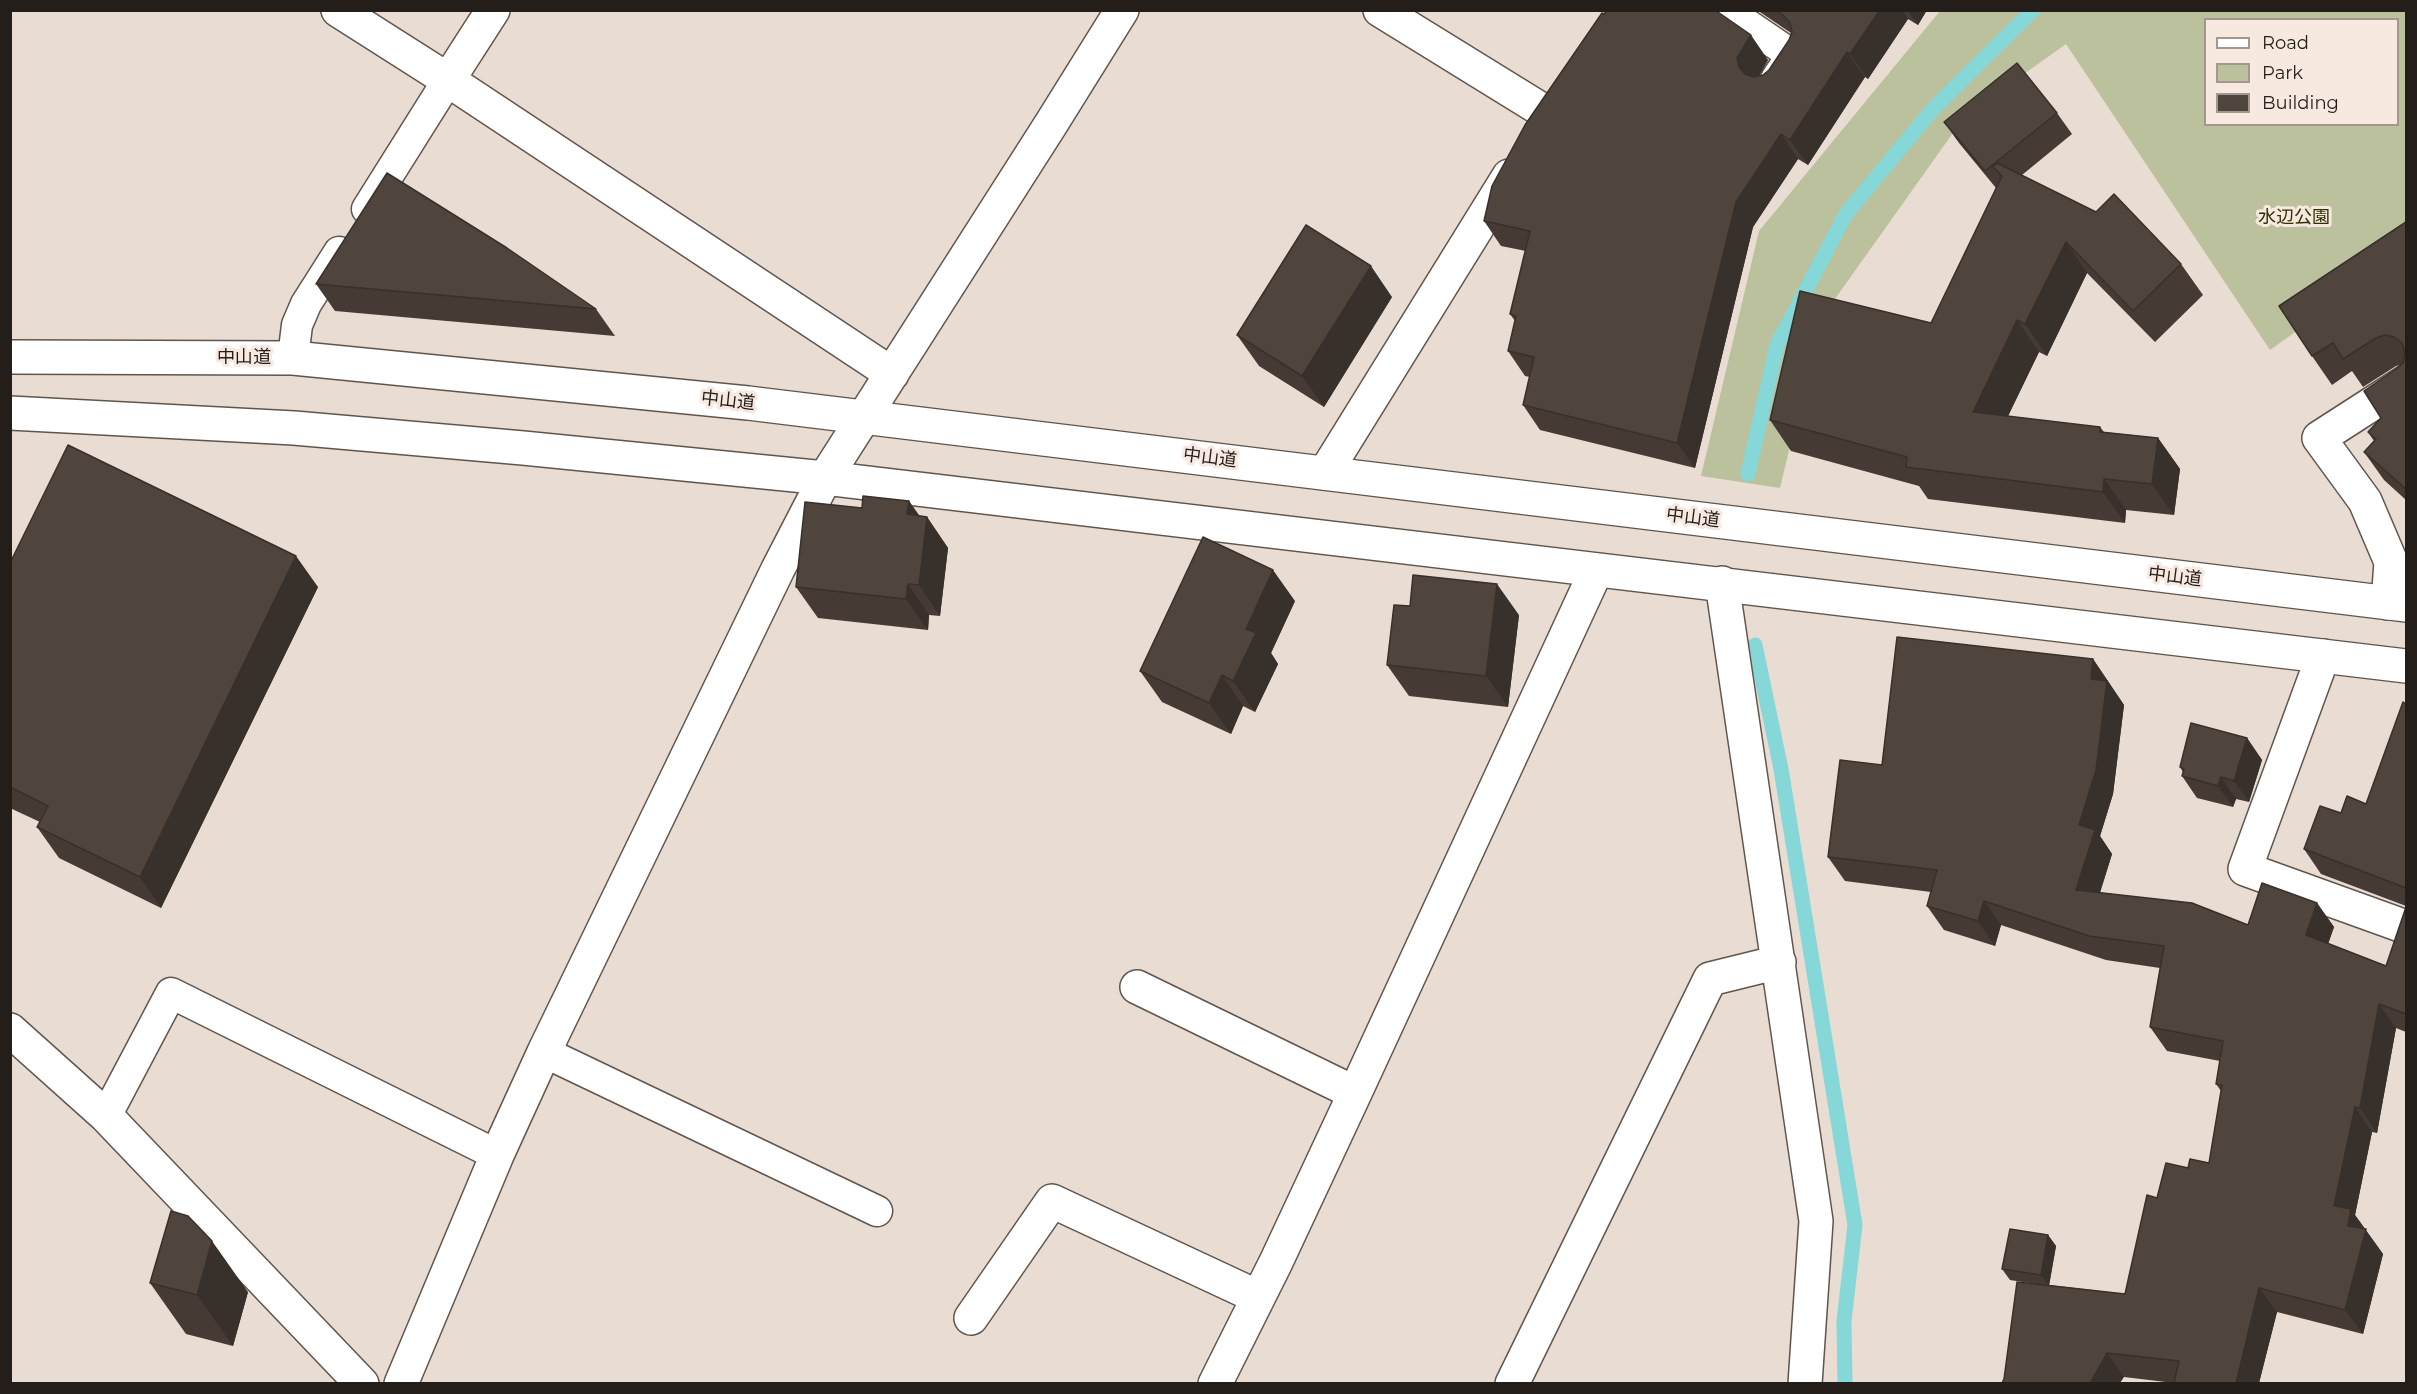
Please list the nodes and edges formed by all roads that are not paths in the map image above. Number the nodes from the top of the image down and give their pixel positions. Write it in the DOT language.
graph roads {
  1 [pos="338,10"];
  2 [pos="493,10"];
  3 [pos="1122,10"];
  4 [pos="1380,10"];
  5 [pos="1726,10"];
  6 [pos="448,80"];
  7 [pos="1560,83"];
  8 [pos="1772,85"];
  9 [pos="1542,110"];
  10 [pos="10,357"];
  11 [pos="293,358"];
  12 [pos="892,374"];
  13 [pos="2406,382"];
  14 [pos="10,413"];
  15 [pos="864,415"];
  16 [pos="1325,473"];
  17 [pos="825,478"];
  18 [pos="1596,571"];
  19 [pos="1722,583"];
  20 [pos="2397,604"];
  21 [pos="2323,656"];
  22 [pos="2406,666"];
  23 [pos="2406,927"];
  24 [pos="1779,962"];
  25 [pos="1137,987"];
  26 [pos="10,1030"];
  27 [pos="544,1052"];
  28 [pos="1355,1093"];
  29 [pos="106,1116"];
  30 [pos="497,1155"];
  31 [pos="877,1211"];
  32 [pos="1258,1297"];
  33 [pos="971,1318"];
  34 [pos="362,1383"];
  35 [pos="401,1383"];
  36 [pos="1215,1383"];
  37 [pos="1512,1383"];
  38 [pos="1805,1383"];
  1 -- 6 [label="main road"];
  2 -- 6 [label="main road"];
  3 -- 12 [label="main road"];
  4 -- 9 [label="main road"];
  5 -- 8 [label="lane"];
  6 -- 11 [label="lane"];
  6 -- 12 [label="main road"];
  7 -- 9 [label="main road"];
  9 -- 16 [label="main road"];
  10 -- 11 [label="main road, 中山道"];
  11 -- 15 [label="main road, 中山道"];
  12 -- 15 [label="main road"];
  13 -- 20 [label="main road"];
  14 -- 17 [label="main road"];
  15 -- 16 [label="main road, 中山道"];
  15 -- 17 [label="main road"];
  16 -- 20 [label="main road, 中山道"];
  17 -- 18 [label="main road"];
  17 -- 27 [label="main road"];
  18 -- 19 [label="main road"];
  18 -- 28 [label="main road"];
  19 -- 21 [label="main road"];
  19 -- 24 [label="main road"];
  21 -- 22 [label="main road"];
  21 -- 23 [label="main road"];
  24 -- 37 [label="main road"];
  24 -- 38 [label="main road"];
  25 -- 28 [label="main road"];
  26 -- 29 [label="main road"];
  27 -- 30 [label="main road"];
  27 -- 31 [label="lane"];
  28 -- 32 [label="main road"];
  29 -- 30 [label="lane"];
  29 -- 34 [label="main road"];
  30 -- 35 [label="main road"];
  32 -- 33 [label="main road"];
  32 -- 36 [label="main road"];
}
